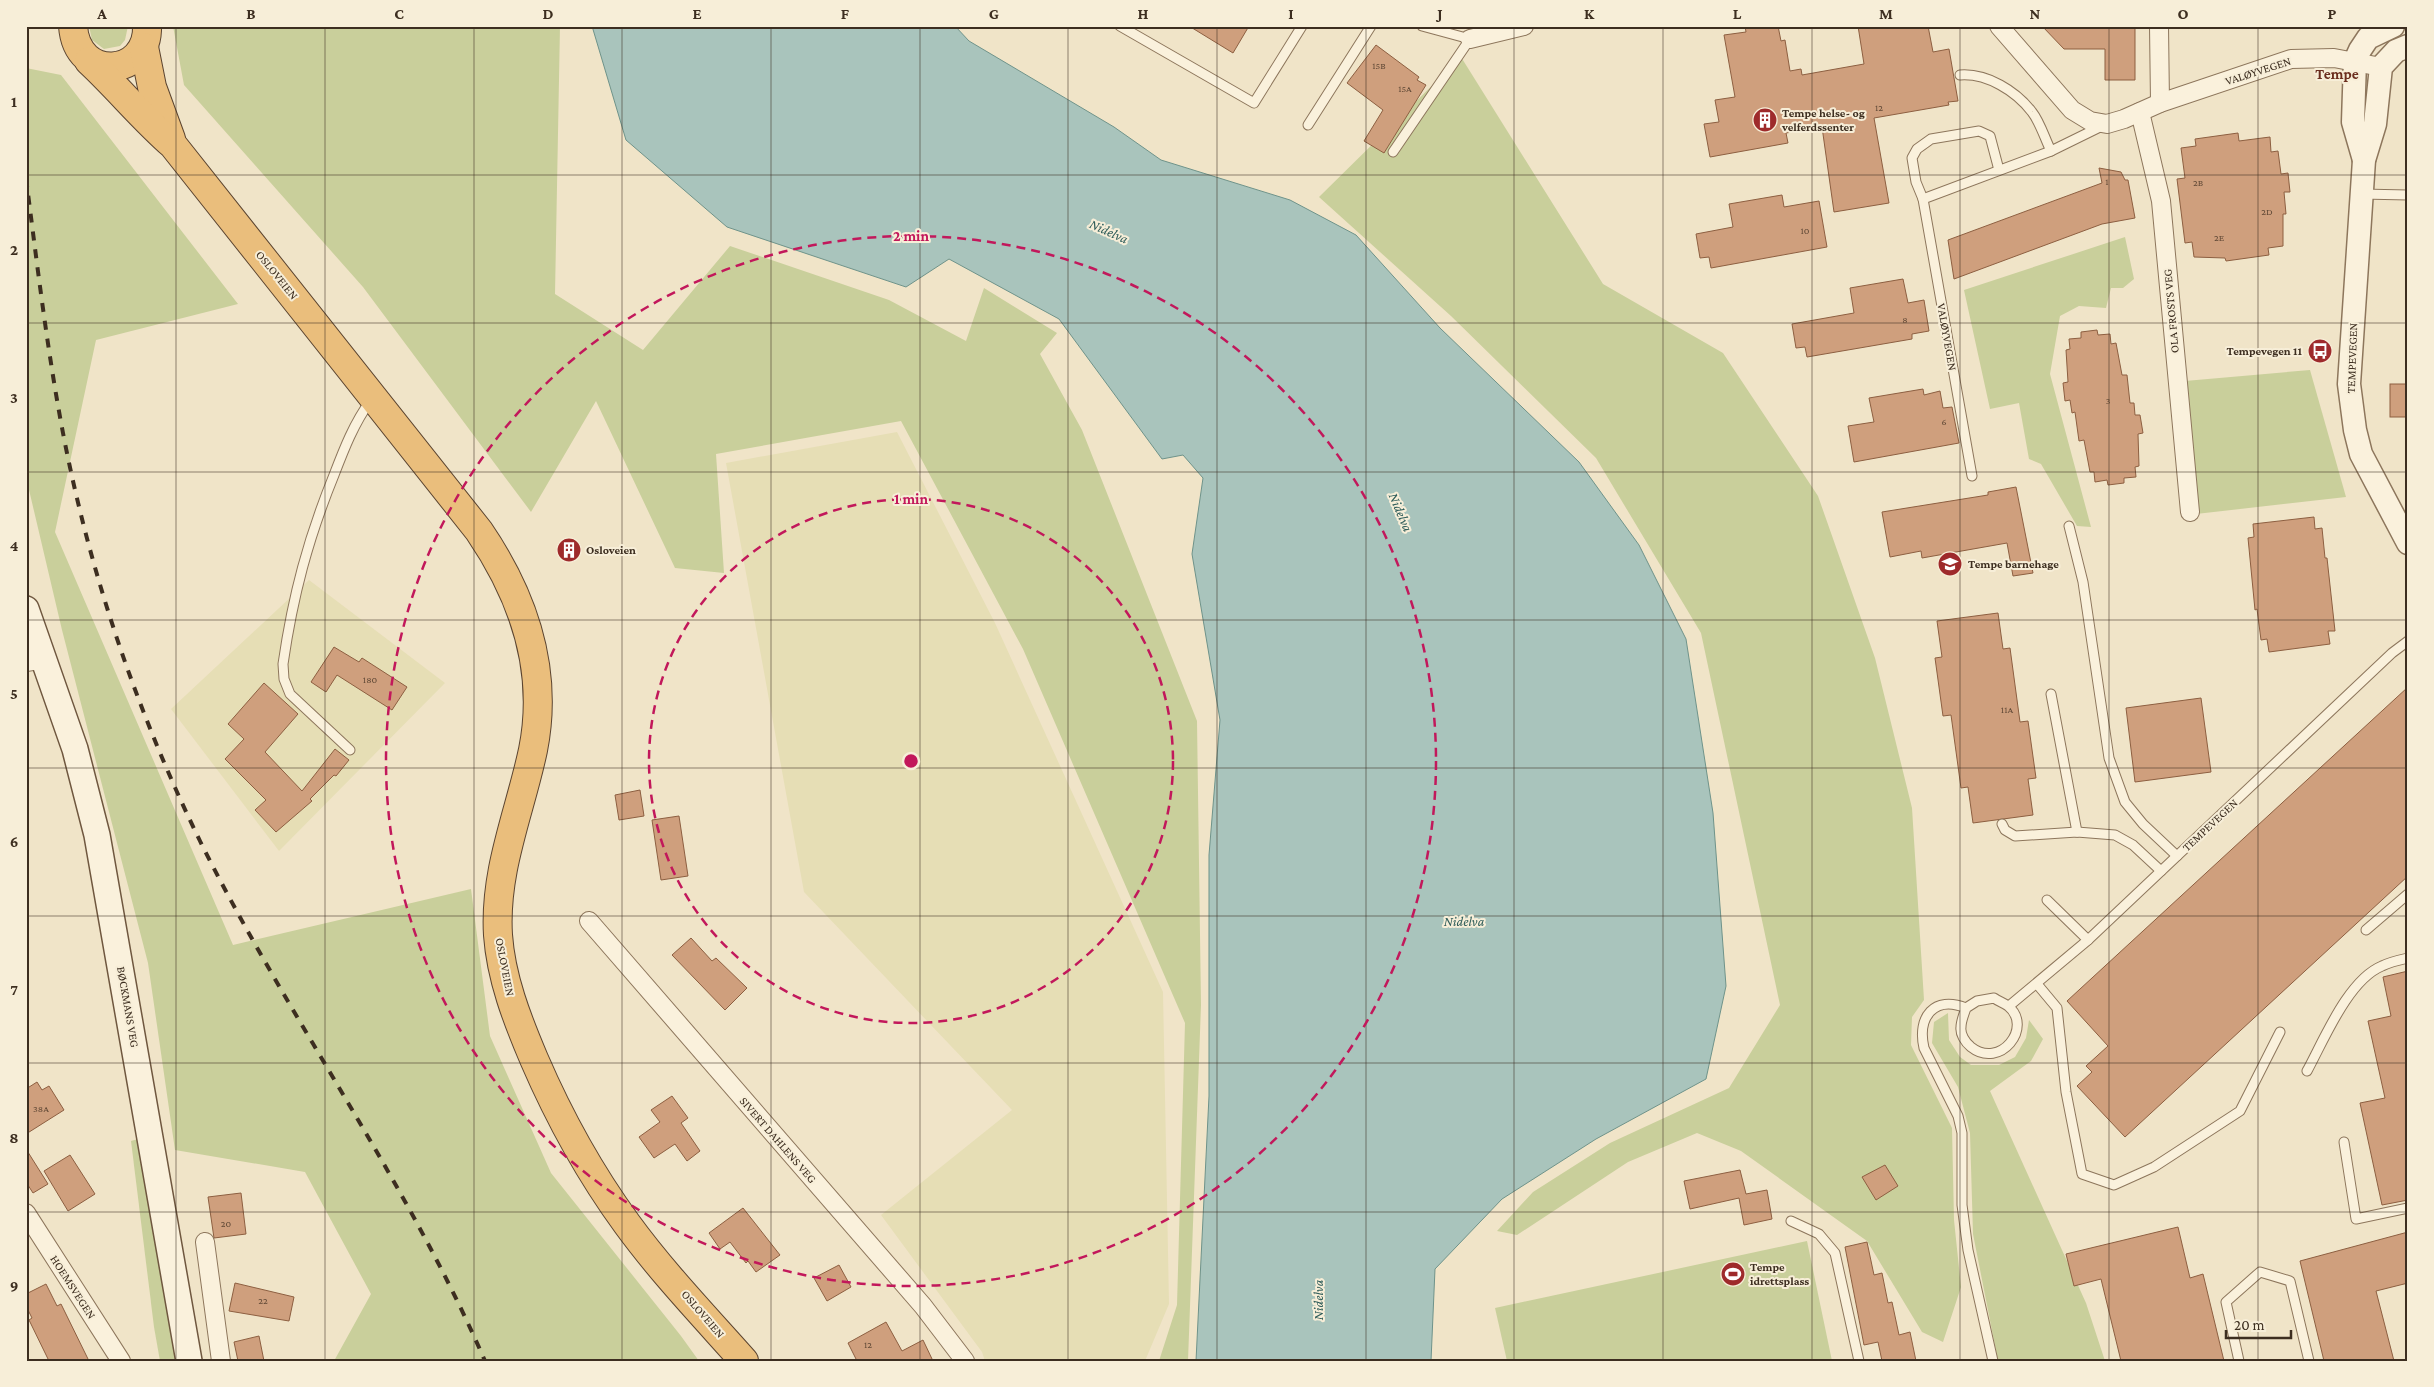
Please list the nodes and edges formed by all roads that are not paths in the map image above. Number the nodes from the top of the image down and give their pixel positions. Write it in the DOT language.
graph roads {
  1 [pos="73,26"];
  2 [pos="1120,26"];
  3 [pos="1302,26"];
  4 [pos="1371,26"];
  5 [pos="1422,26"];
  6 [pos="1524,26"];
  7 [pos="1999,26"];
  8 [pos="2159,26"];
  9 [pos="2384,28"];
  10 [pos="146,36"];
  11 [pos="1470,39"];
  12 [pos="2402,48"];
  13 [pos="89,61"];
  14 [pos="2355,61"];
  15 [pos="2381,67"];
  16 [pos="1960,75"];
  17 [pos="2160,103"];
  18 [pos="2140,112"];
  19 [pos="2107,124"];
  20 [pos="1308,126"];
  21 [pos="173,145"];
  22 [pos="2051,151"];
  23 [pos="1393,152"];
  24 [pos="2364,160"];
  25 [pos="1999,170"];
  26 [pos="2361,194"];
  27 [pos="2408,195"];
  28 [pos="1923,199"];
  29 [pos="373,398"];
  30 [pos="1972,476"];
  31 [pos="2190,512"];
  32 [pos="2069,526"];
  33 [pos="2408,543"];
  34 [pos="26,609"];
  35 [pos="2408,641"];
  36 [pos="35,661"];
  37 [pos="2051,694"];
  38 [pos="350,750"];
  39 [pos="2002,824"];
  40 [pos="2077,832"];
  41 [pos="2177,856"];
  42 [pos="2161,871"];
  43 [pos="2408,894"];
  44 [pos="2047,900"];
  45 [pos="589,921"];
  46 [pos="2366,930"];
  47 [pos="2088,940"];
  48 [pos="2408,958"];
  49 [pos="2037,984"];
  50 [pos="2009,1006"];
  51 [pos="1966,1008"];
  52 [pos="2280,1032"];
  53 [pos="2307,1071"];
  54 [pos="2344,1142"];
  55 [pos="2408,1208"];
  56 [pos="26,1213"];
  57 [pos="1791,1221"];
  58 [pos="205,1242"];
  59 [pos="121,1361"];
  60 [pos="189,1361"];
  61 [pos="220,1361"];
  62 [pos="744,1361"];
  63 [pos="965,1361"];
  64 [pos="1859,1361"];
  65 [pos="1993,1361"];
  66 [pos="2239,1361"];
  67 [pos="2310,1361"];
  1 -- 13 [label="highway, OSLOVEIEN"];
  2 -- 3 [label="lane"];
  4 -- 20 [label="lane"];
  5 -- 11 [label="lane"];
  6 -- 11 [label="street"];
  7 -- 19 [label="street"];
  8 -- 17 [label="street"];
  9 -- 12 [label="street"];
  9 -- 14 [label="street"];
  10 -- 13 [label="highway"];
  10 -- 21 [label="highway, OSLOVEIEN"];
  11 -- 23 [label="lane"];
  12 -- 15 [label="street"];
  13 -- 21 [label="highway, OSLOVEIEN"];
  14 -- 15 [label="street, VALØYVEGEN"];
  14 -- 17 [label="street, VALØYVEGEN"];
  14 -- 24 [label="street"];
  15 -- 24 [label="street"];
  16 -- 22 [label="lane"];
  17 -- 18 [label="street, VALØYVEGEN"];
  18 -- 19 [label="street, VALØYVEGEN"];
  18 -- 31 [label="street, OLA FROSTS VEG"];
  19 -- 22 [label="lane, VALØYVEGEN"];
  21 -- 29 [label="highway, OSLOVEIEN"];
  22 -- 25 [label="lane, VALØYVEGEN"];
  24 -- 26 [label="street, TEMPEVEGEN"];
  25 -- 28 [label="lane, VALØYVEGEN"];
  25 -- 28 [label="lane, VALØYVEGEN"];
  26 -- 27 [label="lane"];
  26 -- 33 [label="street, TEMPEVEGEN"];
  28 -- 30 [label="lane, VALØYVEGEN"];
  29 -- 38 [label="lane"];
  29 -- 62 [label="highway, OSLOVEIEN"];
  32 -- 41 [label="lane"];
  34 -- 36 [label="main road, BØCKMANS VEG"];
  35 -- 41 [label="lane, TEMPEVEGEN"];
  36 -- 60 [label="main road, BØCKMANS VEG"];
  37 -- 40 [label="lane"];
  39 -- 40 [label="lane"];
  40 -- 42 [label="lane"];
  41 -- 42 [label="lane, TEMPEVEGEN"];
  42 -- 47 [label="lane, TEMPEVEGEN"];
  43 -- 46 [label="lane"];
  44 -- 47 [label="lane"];
  45 -- 63 [label="street, SIVERT DAHLENS VEG"];
  47 -- 49 [label="lane, TEMPEVEGEN"];
  48 -- 53 [label="lane"];
  49 -- 50 [label="lane, TEMPEVEGEN"];
  49 -- 52 [label="lane"];
  50 -- 51 [label="lane"];
  50 -- 51 [label="lane"];
  51 -- 65 [label="lane"];
  54 -- 55 [label="lane"];
  56 -- 59 [label="street, HOEMSVEGEN"];
  57 -- 64 [label="lane"];
  58 -- 61 [label="street"];
  66 -- 67 [label="lane"];
}
